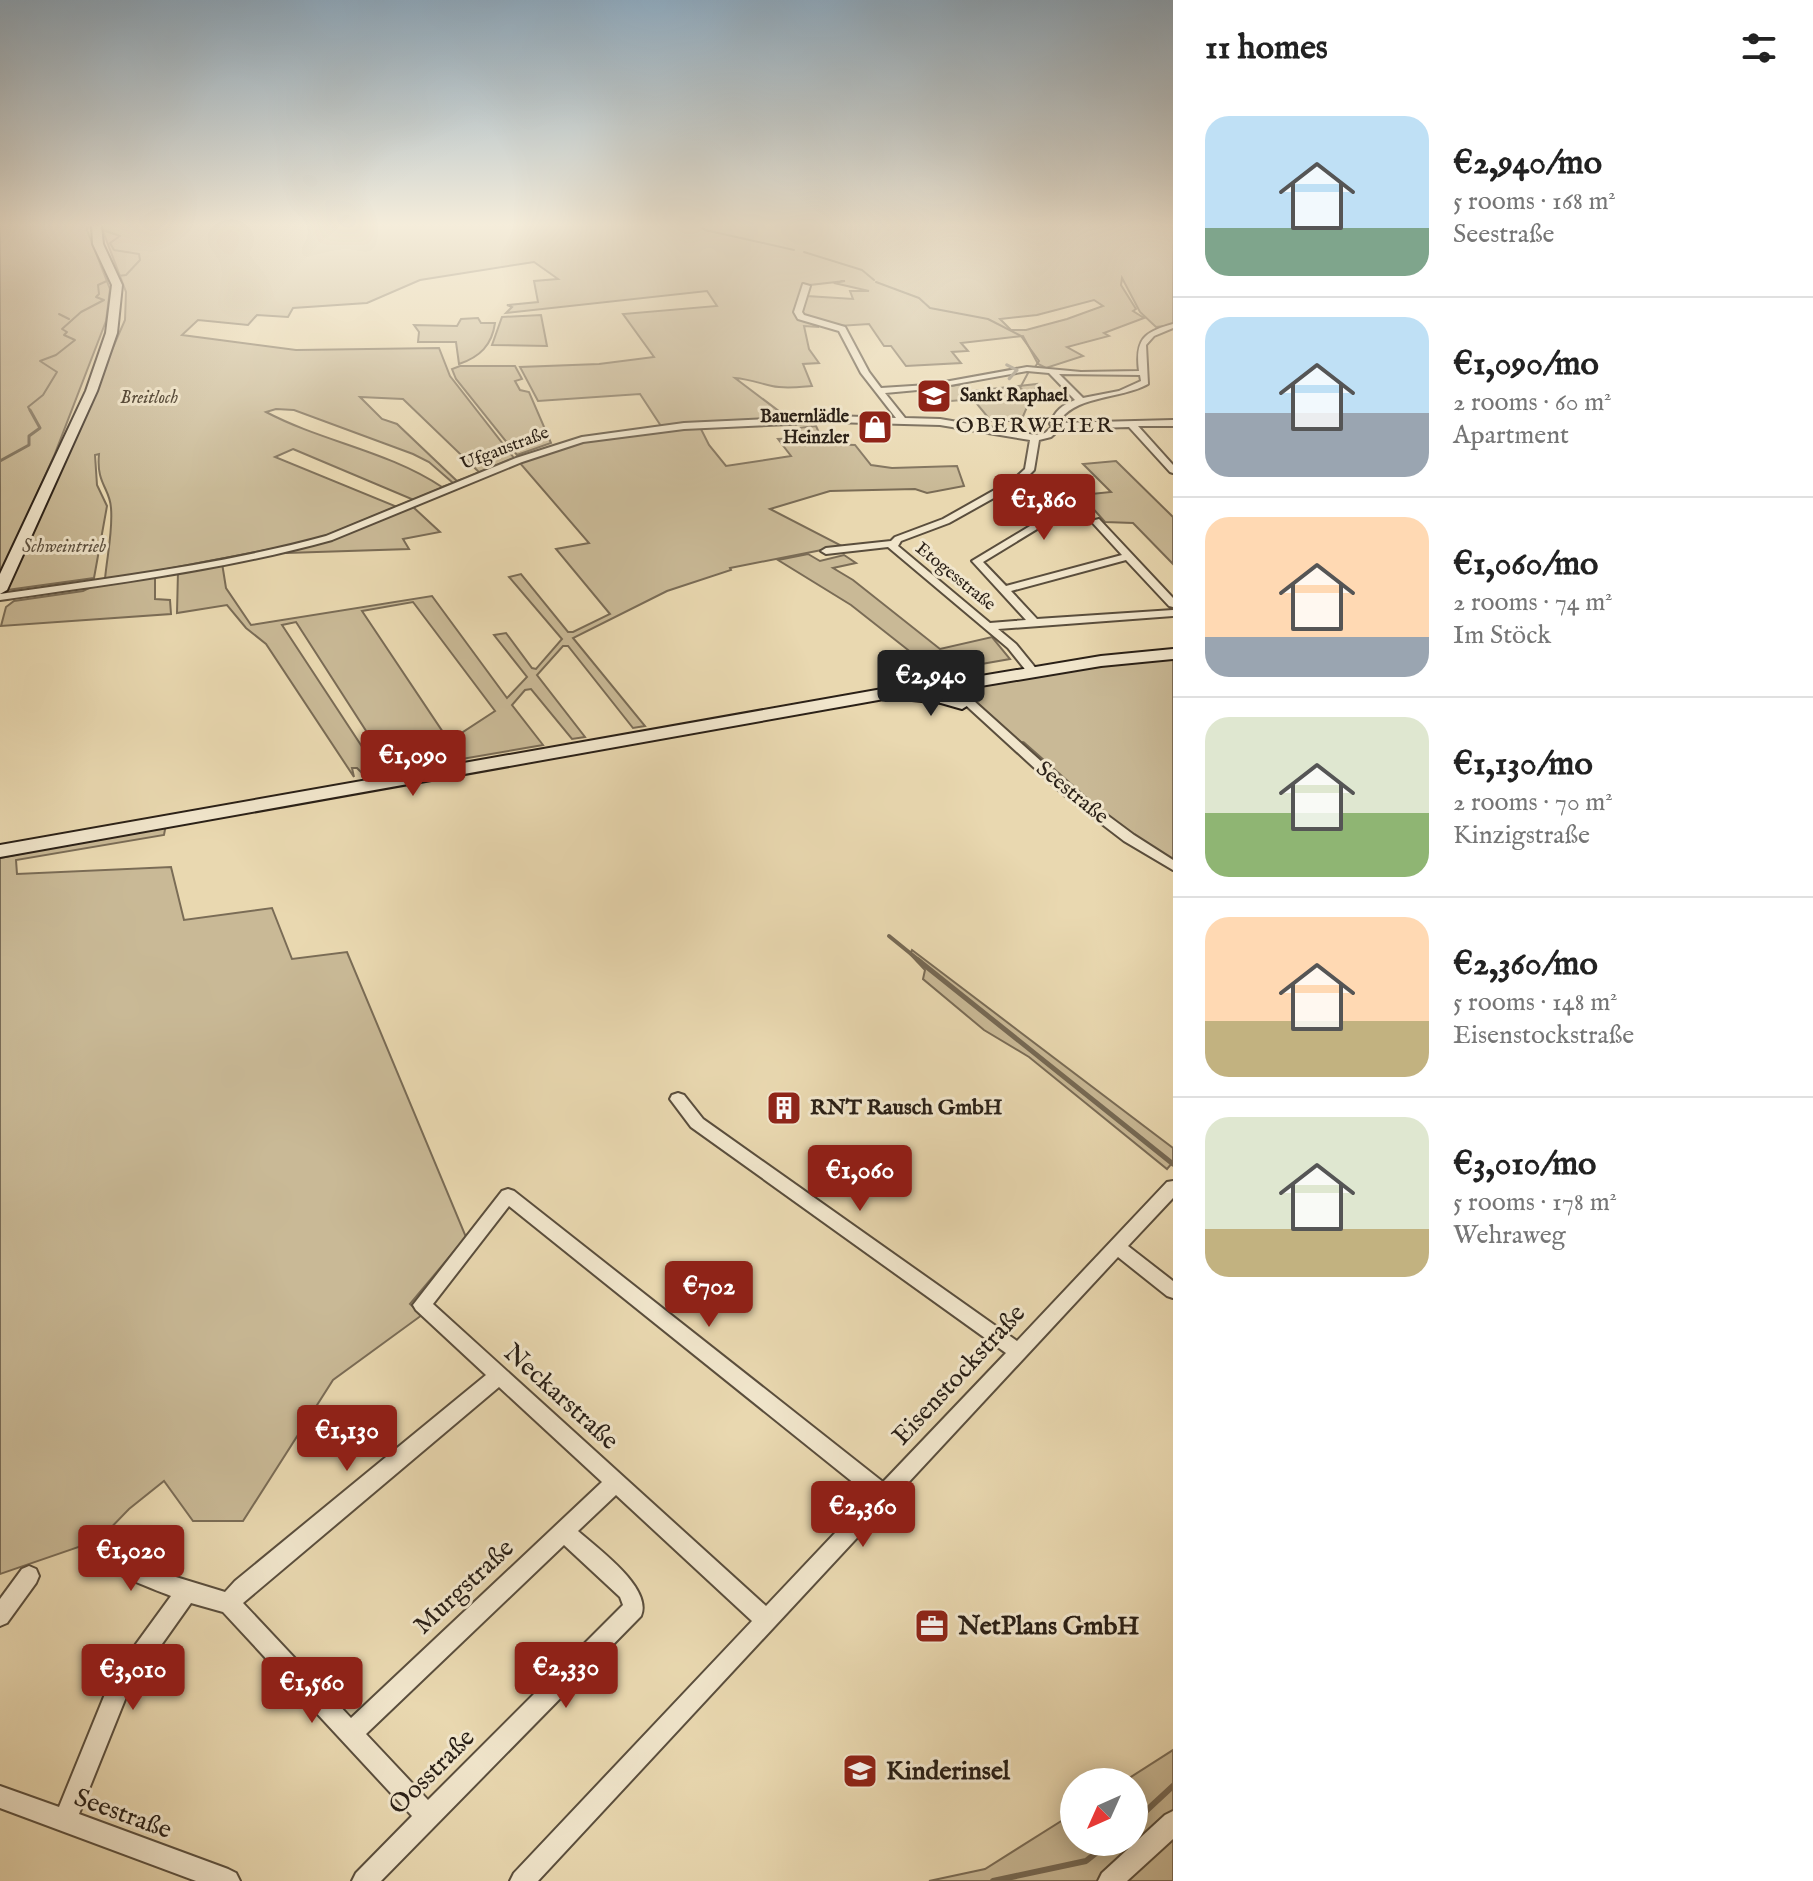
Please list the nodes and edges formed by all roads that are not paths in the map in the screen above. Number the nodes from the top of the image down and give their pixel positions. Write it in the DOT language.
graph roads {
  1 [pos="114,314"];
  2 [pos="799,314"];
  3 [pos="1173,326"];
  4 [pos="1053,373"];
  5 [pos="1143,373"];
  6 [pos="880,391"];
  7 [pos="1080,400"];
  8 [pos="902,420"];
  9 [pos="1173,423"];
  10 [pos="1131,424"];
  11 [pos="1058,426"];
  12 [pos="1035,438"];
  13 [pos="1173,470"];
  14 [pos="1017,481"];
  15 [pos="1096,521"];
  16 [pos="892,544"];
  17 [pos="826,551"];
  18 [pos="1129,556"];
  19 [pos="0,590"];
  20 [pos="1005,590"];
  21 [pos="0,597"];
  22 [pos="1173,604"];
  23 [pos="1173,613"];
  24 [pos="1033,621"];
  25 [pos="988,626"];
  26 [pos="1173,654"];
  27 [pos="1032,671"];
  28 [pos="951,686"];
  29 [pos="906,697"];
  30 [pos="820,706"];
  31 [pos="970,708"];
  32 [pos="0,851"];
  33 [pos="1173,866"];
  34 [pos="678,1099"];
  35 [pos="1173,1187"];
  36 [pos="1117,1247"];
  37 [pos="1173,1291"];
  38 [pos="1018,1351"];
  39 [pos="499,1376"];
  40 [pos="616,1482"];
  41 [pos="883,1494"];
  42 [pos="564,1531"];
  43 [pos="99,1549"];
  44 [pos="29,1576"];
  45 [pos="186,1593"];
  46 [pos="229,1603"];
  47 [pos="0,1616"];
  48 [pos="767,1621"];
  49 [pos="351,1733"];
  50 [pos="0,1797"];
  51 [pos="428,1817"];
  52 [pos="64,1822"];
  53 [pos="1173,1823"];
  54 [pos="228,1881"];
  55 [pos="364,1881"];
  56 [pos="522,1881"];
  57 [pos="1110,1881"];
  1 -- 19 [label="main road"];
  2 -- 6 [label="street"];
  3 -- 5 [label="street"];
  4 -- 5 [label="street"];
  6 -- 4 [label="street, one-way"];
  4 -- 7 [label="street"];
  5 -- 7 [label="street"];
  6 -- 8 [label="street"];
  7 -- 11 [label="street"];
  8 -- 12 [label="street, Ufgaustraße"];
  8 -- 21 [label="street, Ufgaustraße"];
  9 -- 10 [label="street"];
  10 -- 11 [label="street"];
  10 -- 13 [label="street"];
  11 -- 12 [label="street"];
  12 -- 14 [label="street"];
  14 -- 16 [label="street, Etogesstraße"];
  14 -- 20 [label="street"];
  15 -- 18 [label="street"];
  16 -- 17 [label="street, Etogesstraße"];
  16 -- 25 [label="street, Etogesstraße"];
  18 -- 20 [label="street"];
  18 -- 22 [label="street"];
  20 -- 24 [label="street"];
  23 -- 24 [label="street"];
  24 -- 25 [label="street"];
  25 -- 27 [label="street, Etogesstraße"];
  26 -- 27 [label="main road"];
  27 -- 28 [label="main road"];
  28 -- 29 [label="main road"];
  28 -- 30 [label="main road"];
  28 -- 31 [label="street, Seestraße"];
  29 -- 30 [label="main road"];
  29 -- 31 [label="main road"];
  30 -- 32 [label="main road"];
  31 -- 33 [label="street, Seestraße"];
  34 -- 38 [label="street"];
  35 -- 36 [label="street, Eisenstockstraße"];
  36 -- 37 [label="street"];
  36 -- 38 [label="street, Eisenstockstraße"];
  38 -- 41 [label="street, Eisenstockstraße"];
  39 -- 40 [label="street, Neckarstraße"];
  39 -- 41 [label="street, Neckarstraße"];
  39 -- 46 [label="street"];
  40 -- 42 [label="street, Murgstraße"];
  40 -- 48 [label="street, Neckarstraße"];
  41 -- 48 [label="street, Eisenstockstraße"];
  42 -- 49 [label="street, Murgstraße"];
  42 -- 51 [label="street, Oosstraße"];
  43 -- 45 [label="street"];
  44 -- 47 [label="street"];
  45 -- 46 [label="street"];
  45 -- 52 [label="street"];
  46 -- 49 [label="street"];
  48 -- 56 [label="street, Eisenstockstraße"];
  49 -- 51 [label="street"];
  50 -- 52 [label="street, Seestraße"];
  51 -- 55 [label="street, Oosstraße"];
  52 -- 54 [label="street, Seestraße"];
  53 -- 57 [label="street"];
}
